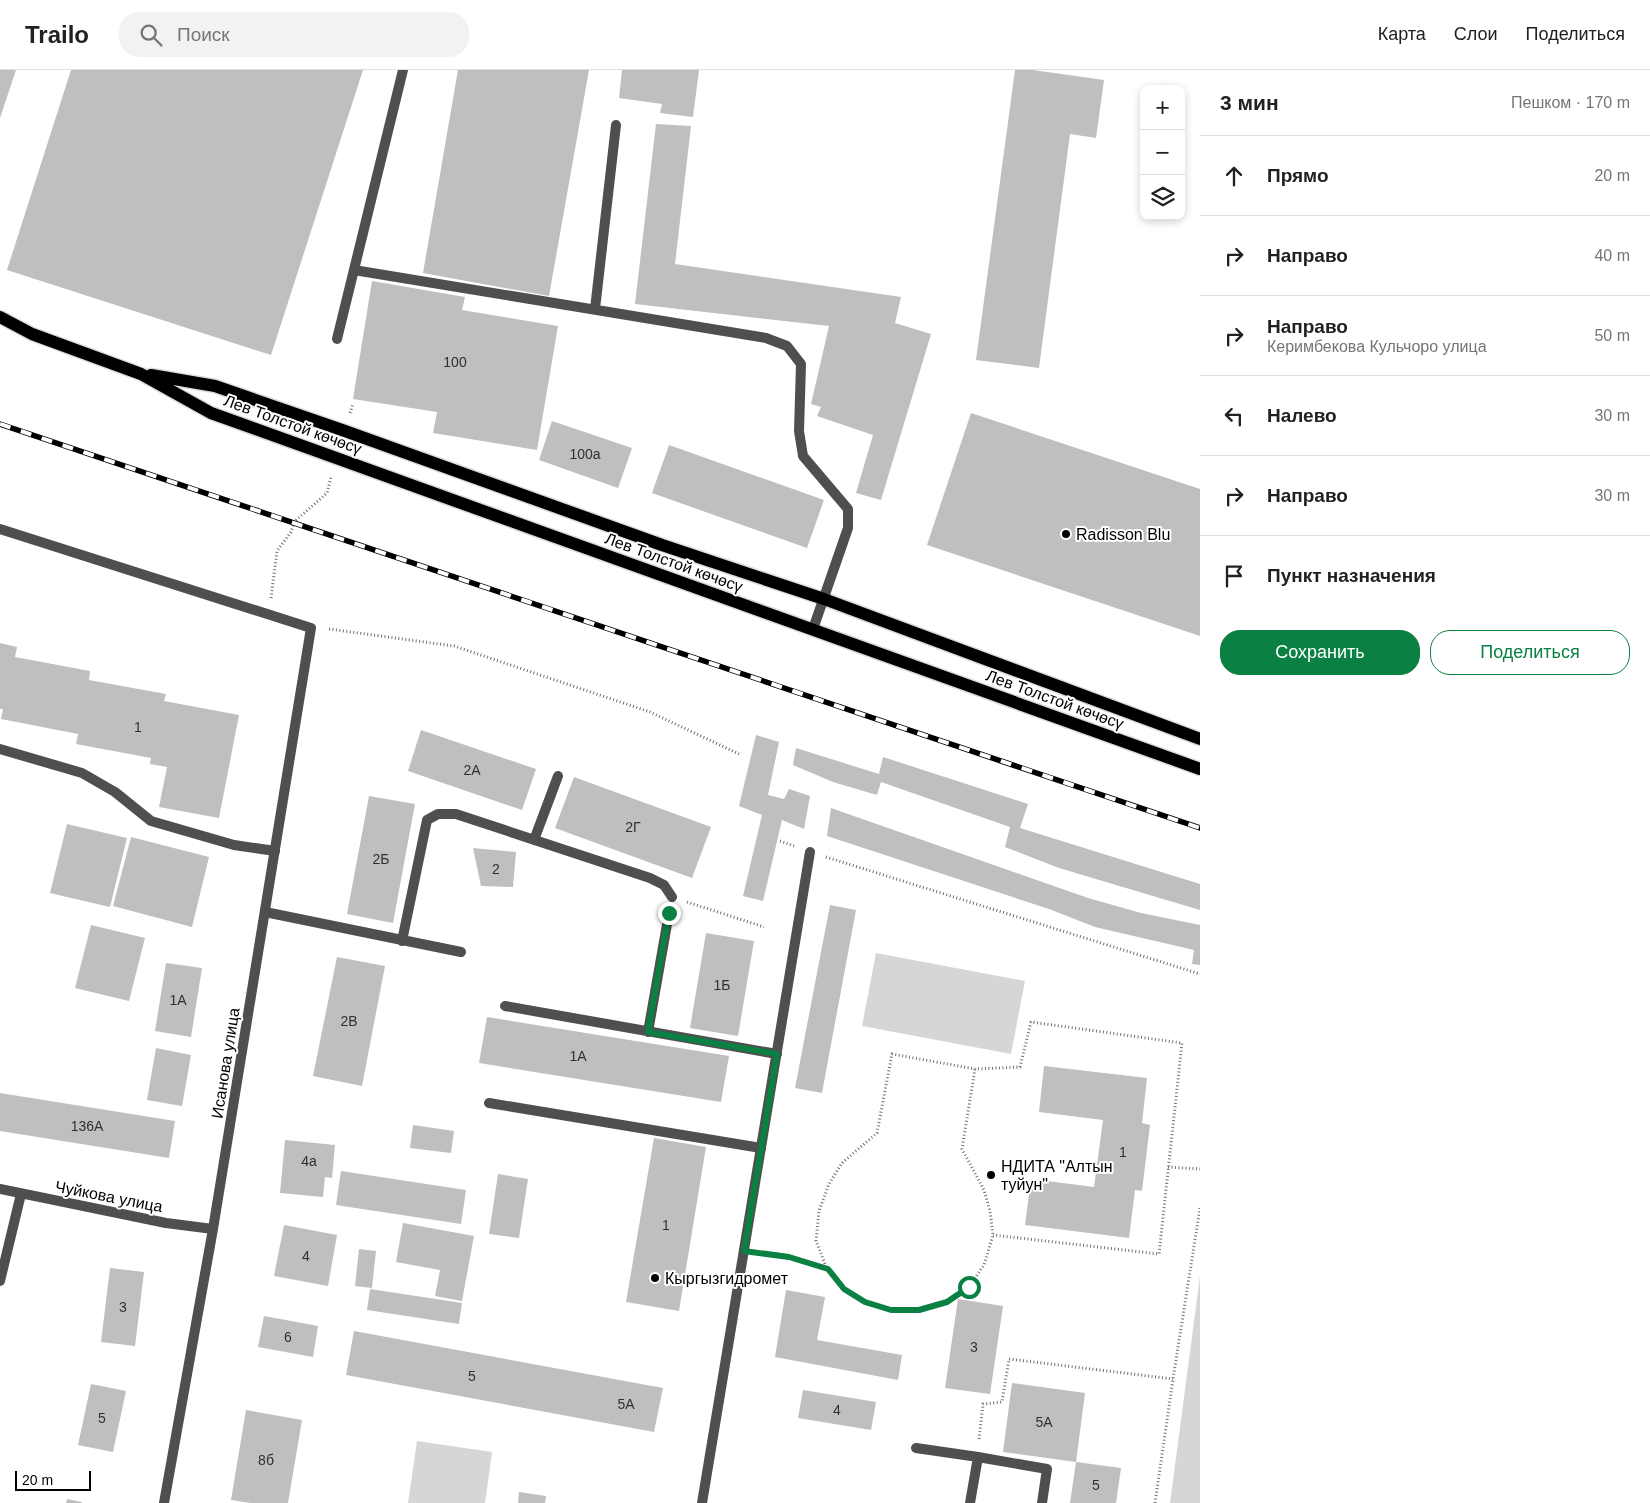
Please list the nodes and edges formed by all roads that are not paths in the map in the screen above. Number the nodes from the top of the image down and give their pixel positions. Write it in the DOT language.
graph roads {
  1 [pos="403,70"];
  2 [pos="616,125"];
  3 [pos="354,270"];
  4 [pos="595,309"];
  5 [pos="0,317"];
  6 [pos="337,339"];
  7 [pos="141,374"];
  8 [pos="0,529"];
  9 [pos="824,599"];
  10 [pos="814,629"];
  11 [pos="1200,739"];
  12 [pos="0,749"];
  13 [pos="1200,769"];
  14 [pos="558,776"];
  15 [pos="534,840"];
  16 [pos="275,850"];
  17 [pos="810,852"];
  18 [pos="672,897"];
  19 [pos="265,912"];
  20 [pos="669,913"];
  21 [pos="402,941"];
  22 [pos="461,952"];
  23 [pos="505,1006"];
  24 [pos="648,1032"];
  25 [pos="777,1054"];
  26 [pos="489,1103"];
  27 [pos="761,1148"];
  28 [pos="0,1188"];
  29 [pos="21,1194"];
  30 [pos="213,1229"];
  31 [pos="0,1281"];
  32 [pos="916,1448"];
  33 [pos="978,1457"];
  34 [pos="164,1503"];
  35 [pos="702,1503"];
  36 [pos="970,1503"];
  37 [pos="1042,1503"];
  1 -- 3 [label="street"];
  2 -- 4 [label="street"];
  3 -- 4 [label="street"];
  3 -- 6 [label="street"];
  4 -- 9 [label="street"];
  5 -- 7 [label="main road, Лев Толстой көчөсү"];
  7 -- 9 [label="main road, Лев Толстой көчөсү"];
  7 -- 10 [label="main road, Лев Толстой көчөсү"];
  8 -- 16 [label="street, Исанова улица"];
  9 -- 10 [label="street"];
  9 -- 11 [label="main road, Лев Толстой көчөсү"];
  10 -- 13 [label="main road, Лев Толстой көчөсү"];
  12 -- 16 [label="street"];
  14 -- 15 [label="street"];
  15 -- 18 [label="street"];
  15 -- 21 [label="street"];
  16 -- 19 [label="street, Исанова улица"];
  17 -- 25 [label="street"];
  19 -- 21 [label="street"];
  19 -- 30 [label="street, Исанова улица"];
  20 -- 24 [label="street"];
  21 -- 22 [label="street"];
  23 -- 24 [label="street"];
  24 -- 25 [label="street"];
  25 -- 27 [label="street"];
  26 -- 27 [label="street"];
  27 -- 35 [label="street"];
  28 -- 29 [label="street, Чуйкова улица"];
  29 -- 30 [label="street, Чуйкова улица"];
  29 -- 31 [label="street"];
  30 -- 34 [label="street, Исанова улица"];
  32 -- 33 [label="street"];
  33 -- 36 [label="street"];
  33 -- 37 [label="street"];
}
